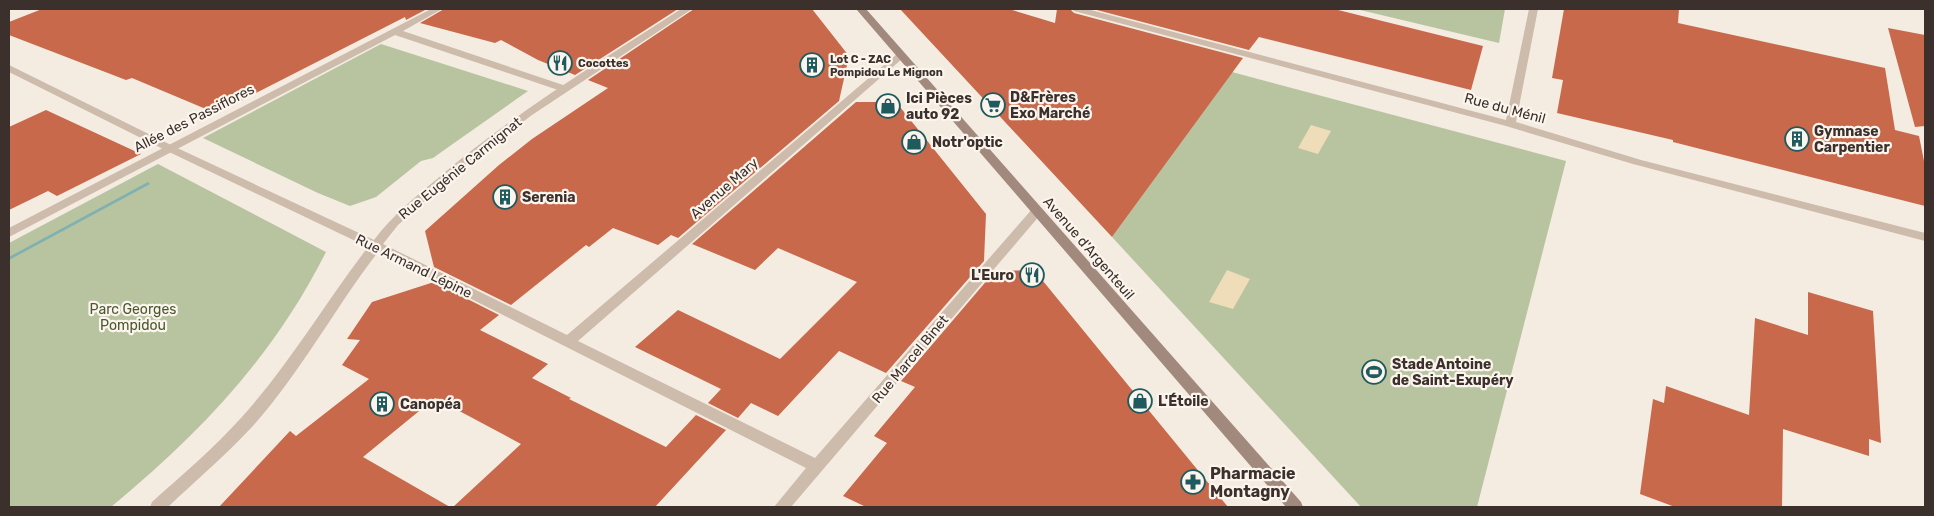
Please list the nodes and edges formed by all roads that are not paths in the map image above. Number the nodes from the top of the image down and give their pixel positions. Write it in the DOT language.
graph roads {
  1 [pos="437,9"];
  2 [pos="687,9"];
  3 [pos="861,9"];
  4 [pos="1077,9"];
  5 [pos="1534,9"];
  6 [pos="394,31"];
  7 [pos="900,56"];
  8 [pos="9,68"];
  9 [pos="565,89"];
  10 [pos="1510,124"];
  11 [pos="169,148"];
  12 [pos="1036,211"];
  13 [pos="9,233"];
  14 [pos="1925,237"];
  15 [pos="377,246"];
  16 [pos="568,342"];
  17 [pos="818,467"];
  18 [pos="158,507"];
  19 [pos="782,507"];
  20 [pos="1295,507"];
  1 -- 6 [label="street, Allée des Passiflores"];
  2 -- 9 [label="street, Rue Eugénie Carmignat"];
  3 -- 7 [label="main road, Avenue d'Argenteuil"];
  4 -- 10 [label="street, Rue du Ménil"];
  5 -- 10 [label="street"];
  6 -- 9 [label="street"];
  6 -- 11 [label="street, Allée des Passiflores"];
  7 -- 12 [label="main road, Avenue d'Argenteuil"];
  7 -- 16 [label="street, Avenue Mary"];
  8 -- 11 [label="street, Rue Armand Lépine"];
  9 -- 15 [label="street, Rue Eugénie Carmignat"];
  10 -- 14 [label="street, Rue du Ménil"];
  11 -- 13 [label="street, Allée des Passiflores"];
  11 -- 15 [label="street, Rue Armand Lépine"];
  12 -- 17 [label="street, Rue Marcel Binet"];
  12 -- 20 [label="main road, Avenue d'Argenteuil"];
  15 -- 16 [label="street, Rue Armand Lépine"];
  15 -- 18 [label="street, Rue Eugénie Carmignat"];
  16 -- 17 [label="street, Rue Armand Lépine"];
  17 -- 19 [label="street, Rue Marcel Binet"];
}
